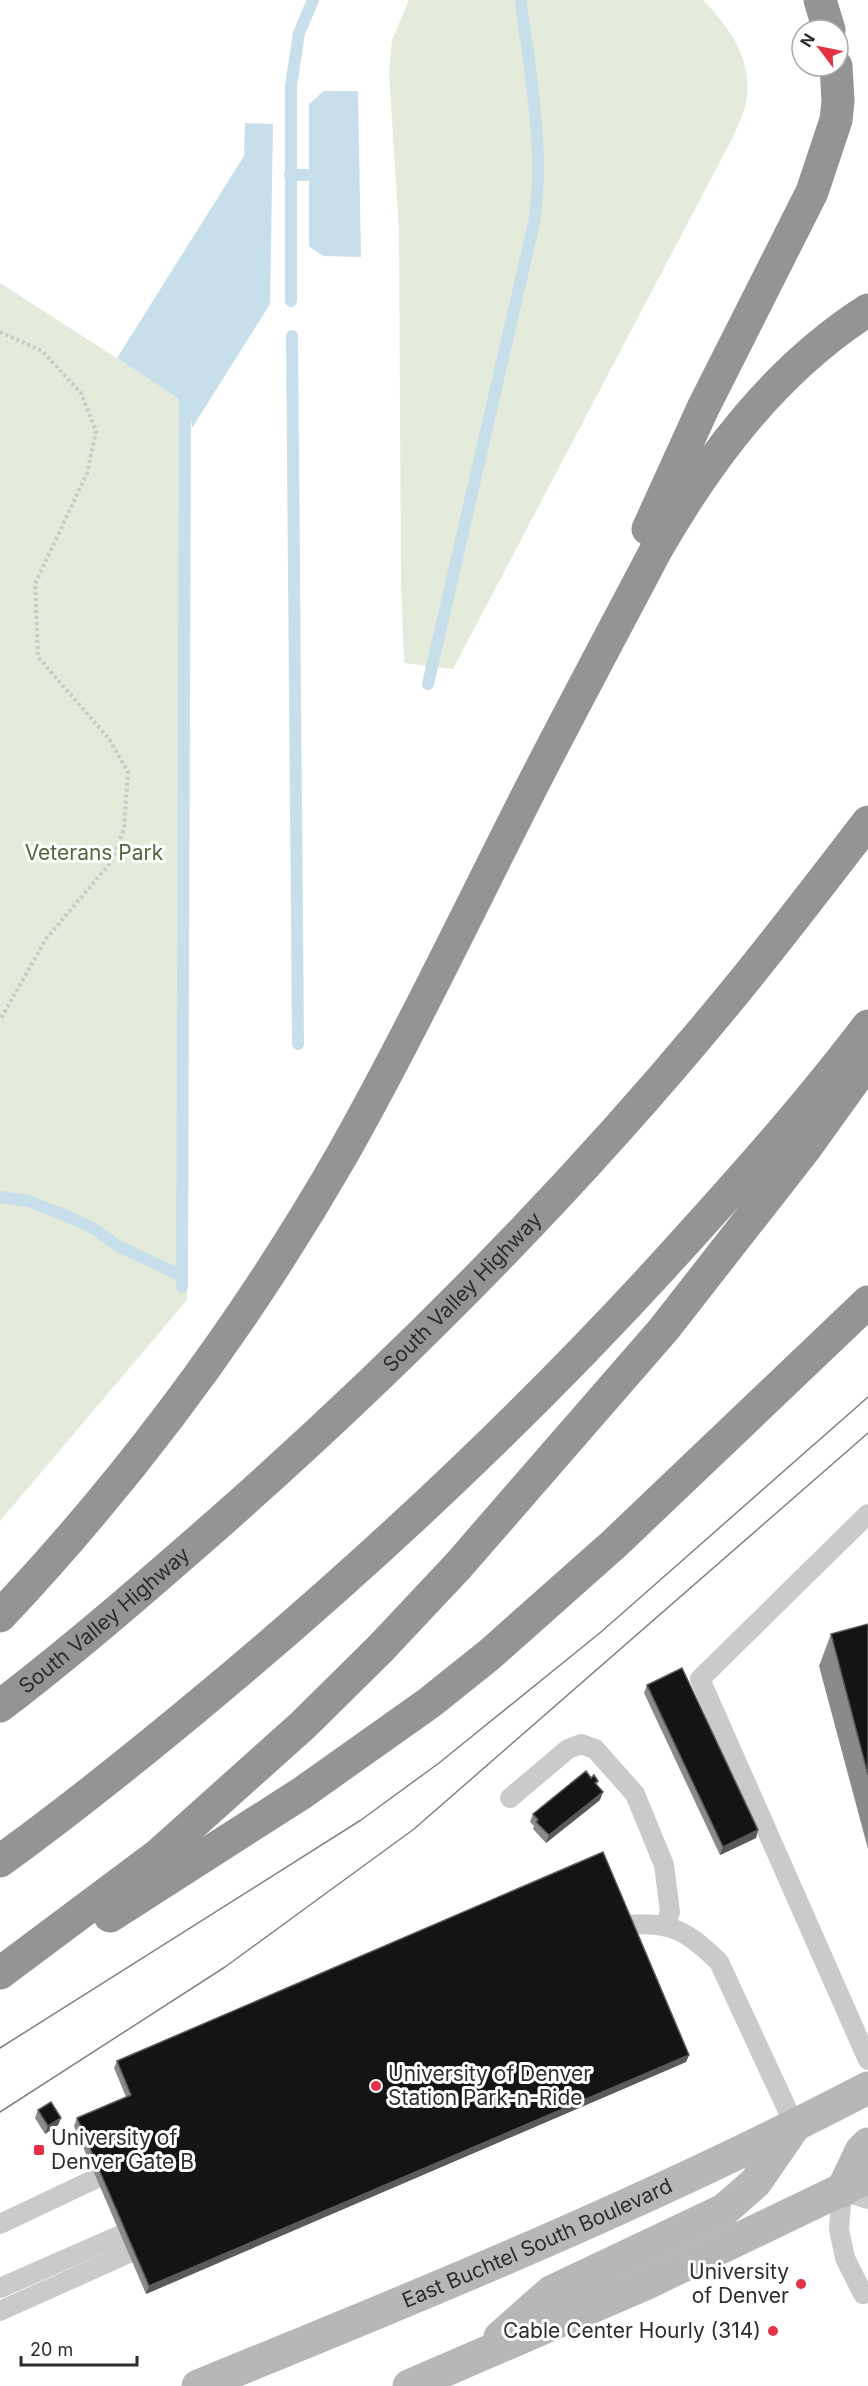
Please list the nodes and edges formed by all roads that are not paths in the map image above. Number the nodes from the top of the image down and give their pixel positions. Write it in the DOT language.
graph roads {
  1 [pos="820,0"];
  2 [pos="825,18"];
  3 [pos="837,78"];
  4 [pos="868,310"];
  5 [pos="531,788"];
  6 [pos="868,822"];
  7 [pos="868,1026"];
  8 [pos="868,1061"];
  9 [pos="868,1302"];
  10 [pos="868,1514"];
  11 [pos="0,1616"];
  12 [pos="0,1706"];
  13 [pos="510,1798"];
  14 [pos="0,1861"];
  15 [pos="628,1924"];
  16 [pos="665,1926"];
  17 [pos="0,1973"];
  18 [pos="0,1986"];
  19 [pos="868,2060"];
  20 [pos="868,2088"];
  21 [pos="795,2126"];
  22 [pos="868,2144"];
  23 [pos="97,2178"];
  24 [pos="859,2189"];
  25 [pos="0,2224"];
  26 [pos="0,2288"];
  27 [pos="863,2294"];
  28 [pos="0,2311"];
  29 [pos="476,2358"];
  30 [pos="198,2386"];
  31 [pos="409,2386"];
  1 -- 2 [label="highway"];
  3 -- 5 [label="highway"];
  4 -- 5 [label="highway"];
  5 -- 11 [label="highway"];
  6 -- 12 [label="highway, South Valley Highway"];
  7 -- 14 [label="highway"];
  8 -- 17 [label="highway"];
  9 -- 18 [label="highway"];
  10 -- 19 [label="lane"];
  13 -- 16 [label="lane"];
  15 -- 16 [label="lane"];
  16 -- 21 [label="lane"];
  20 -- 21 [label="main road, East Buchtel South Boulevard"];
  21 -- 29 [label="main road"];
  21 -- 30 [label="main road, East Buchtel South Boulevard"];
  22 -- 24 [label="main road"];
  23 -- 25 [label="lane"];
  24 -- 27 [label="lane"];
  24 -- 29 [label="main road"];
  26 -- 28 [label="lane"];
  29 -- 31 [label="main road"];
}
